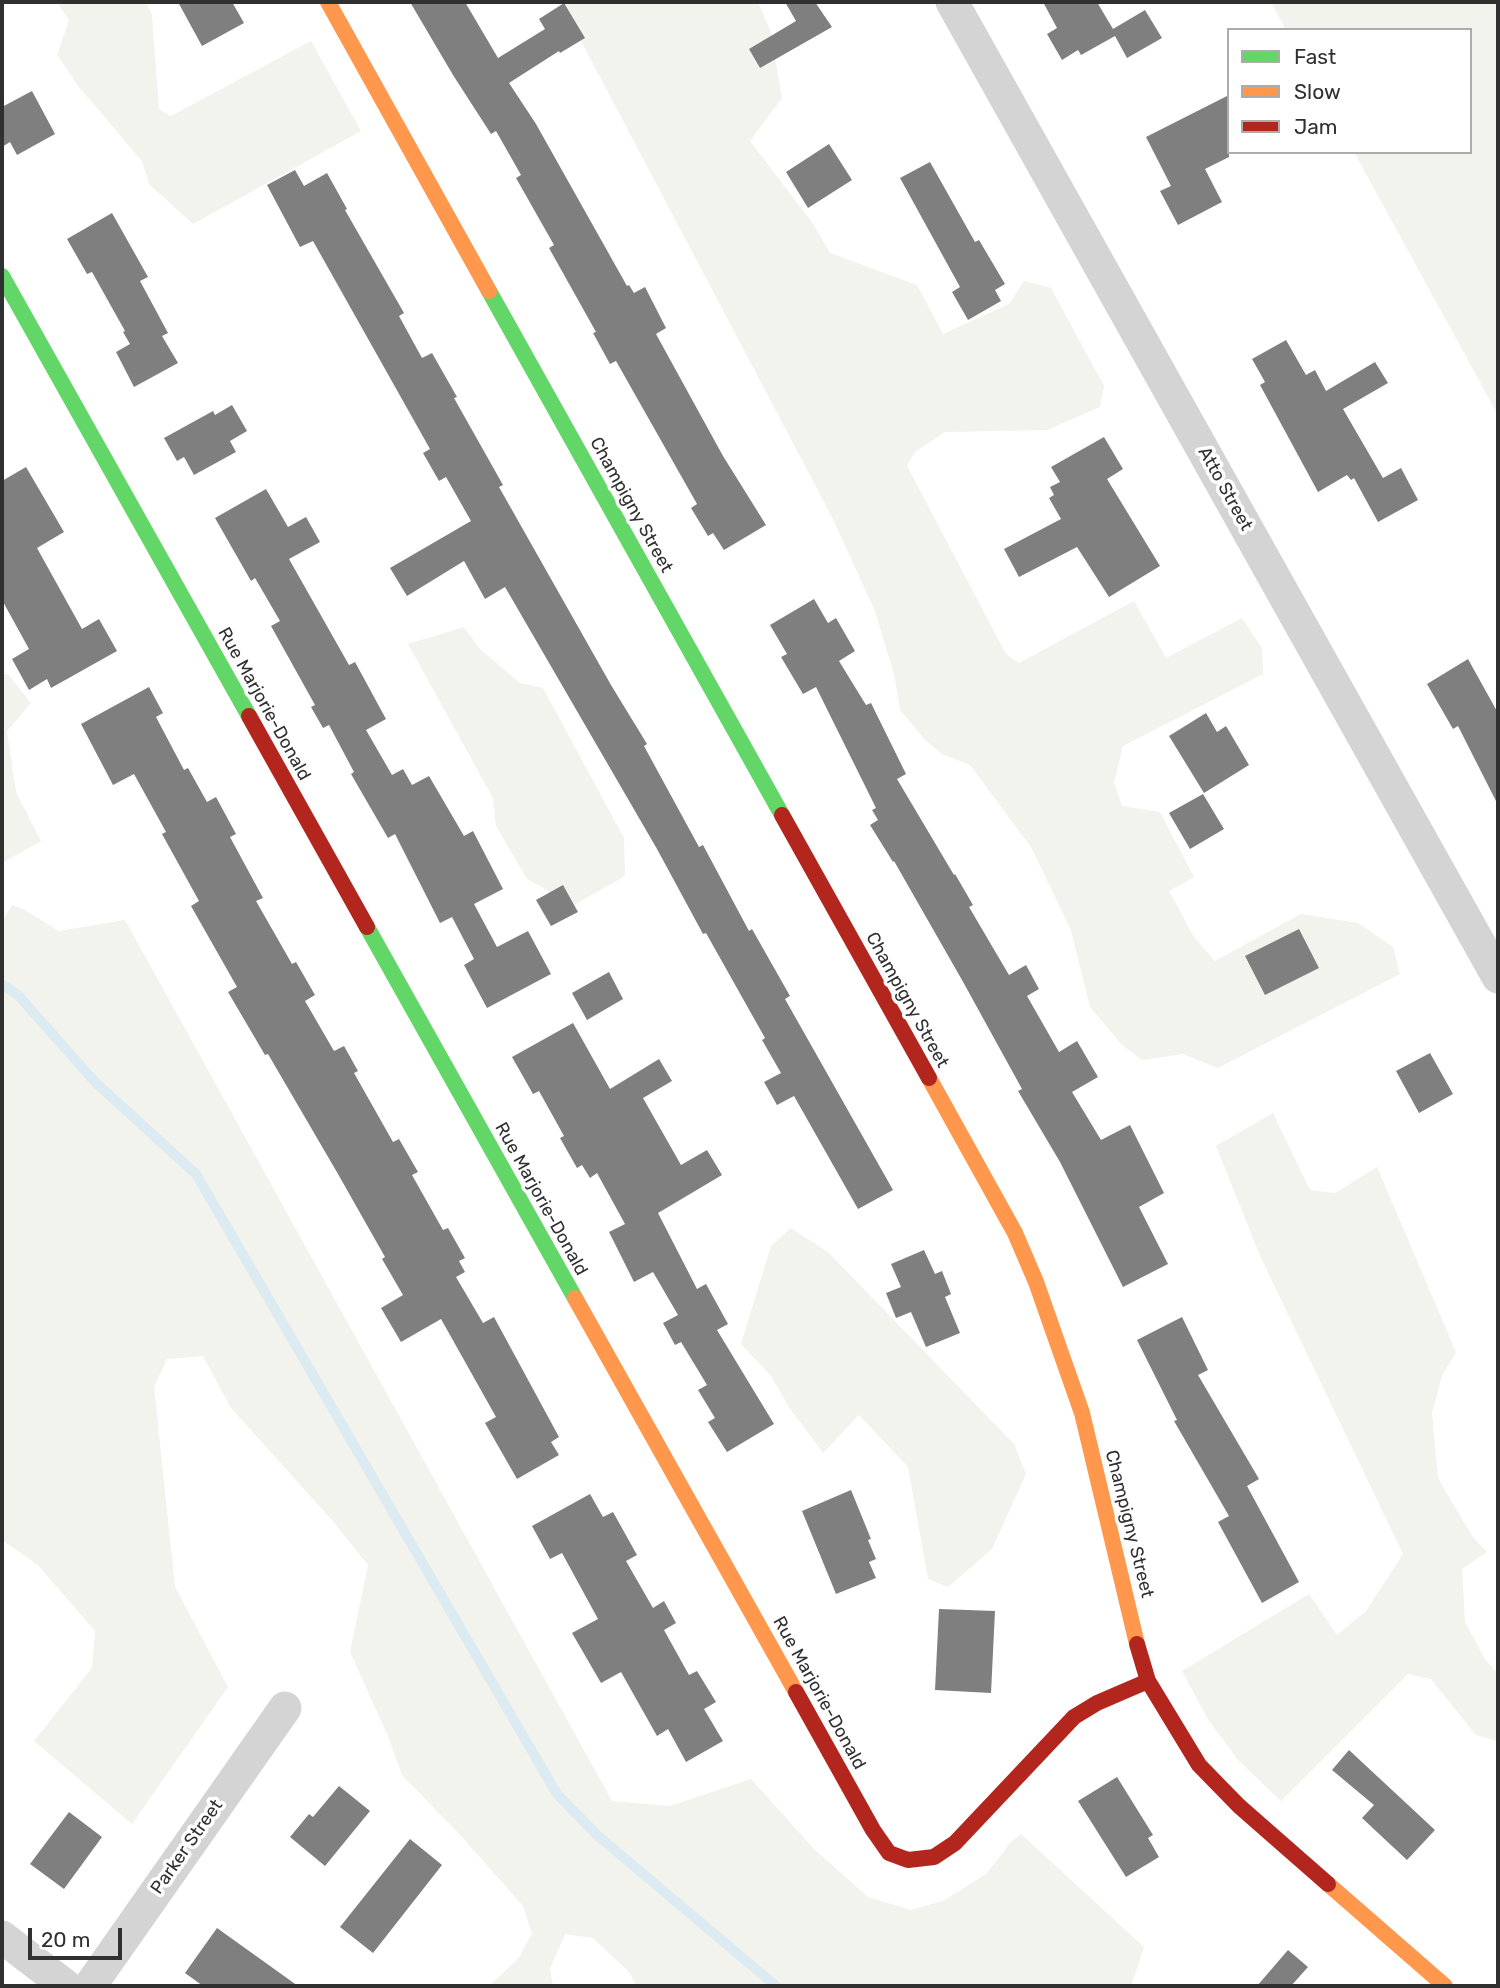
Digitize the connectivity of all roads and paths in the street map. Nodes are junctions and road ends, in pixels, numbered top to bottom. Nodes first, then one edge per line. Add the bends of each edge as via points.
1 (328, 2) edge
2 (952, 2) edge
3 (2, 276) edge
4 (1498, 976) edge
5 (1148, 1681) junction
6 (285, 1708) dead end
7 (2, 1937) edge
8 (66, 1986) edge
9 (90, 1986) edge
10 (1445, 1986) edge

1 - 5 street, Champigny Street via 1015,1233 1082,1413
2 - 4 street, Atto Street
3 - 5 street, Rue Marjorie-Donald via 889,1853 908,1860 934,1857 955,1843 1073,1717
5 - 10 street, Champigny Street via 1199,1765 1239,1806
6 - 9 street, Parker Street
7 - 8 street

